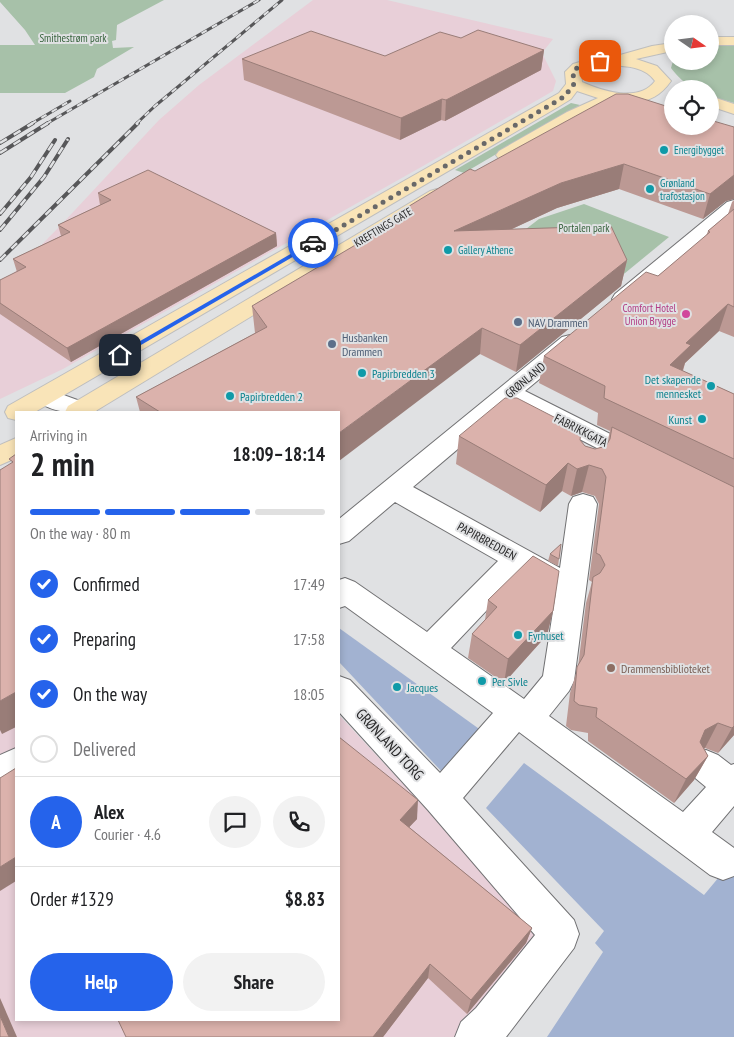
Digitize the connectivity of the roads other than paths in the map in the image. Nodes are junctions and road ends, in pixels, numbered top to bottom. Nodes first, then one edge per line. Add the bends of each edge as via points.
1 (719, 41) edge
2 (734, 41) edge
3 (664, 49) edge
4 (664, 55) edge
5 (614, 61) junction
6 (658, 76) junction
7 (665, 80) edge
8 (574, 84) junction
9 (616, 97) junction
10 (640, 97) junction
11 (663, 100) dead end
12 (719, 104) edge
13 (734, 109) edge
14 (719, 114) edge
15 (734, 119) edge
16 (489, 165) edge
17 (450, 187) edge
18 (734, 206) edge
19 (608, 311) edge
20 (589, 327) edge
21 (509, 393) junction
22 (51, 405) edge
23 (26, 411) edge
24 (78, 411) edge
25 (84, 411) edge
26 (15, 414) edge
27 (0, 422) edge
28 (15, 448) edge
29 (0, 456) edge
30 (663, 471) edge
31 (394, 489) junction
32 (583, 504) dead end
33 (340, 533) edge
34 (518, 559) junction
35 (576, 590) junction
36 (340, 595) edge
37 (429, 650) junction
38 (340, 691) edge
39 (521, 715) junction
40 (15, 765) edge
41 (0, 773) edge
42 (723, 777) edge
43 (440, 798) junction
44 (686, 835) junction
45 (723, 862) dead end
46 (476, 1037) edge

1 - 2 main road
3 - 5 main road
4 - 6 main road
5 - 6 main road via 632,63
5 - 8 main road, KREFTINGS GATE via 578,67 573,72
6 - 7 main road
6 - 10 main road via 660,88
8 - 9 main road via 590,92
8 - 22 main road, KREFTINGS GATE via 565,96 552,104
9 - 10 main road
9 - 16 main road via 581,111
10 - 11 main road
12 - 13 main road
14 - 15 main road
17 - 25 main road, KREFTINGS GATE
18 - 19 street
20 - 21 street, GRØNLAND
21 - 30 street, FABRIKKGATA via 591,447
21 - 31 street, GRØNLAND
22 - 23 main road, KREFTINGS GATE
22 - 24 street
26 - 27 main road, KREFTINGS GATE
28 - 29 main road
31 - 33 street, GRØNLAND
31 - 34 street, PAPIRBREDDEN
32 - 35 street
34 - 35 street, PAPIRBREDDEN
34 - 37 street
35 - 39 street via 558,681
36 - 37 street via 345,590
37 - 39 street
38 - 43 street, GRØNLAND TORG
39 - 43 street
39 - 44 street
40 - 41 street
42 - 44 street
43 - 46 street, GRØNLAND TORG via 560,934 491,1023
44 - 45 street

